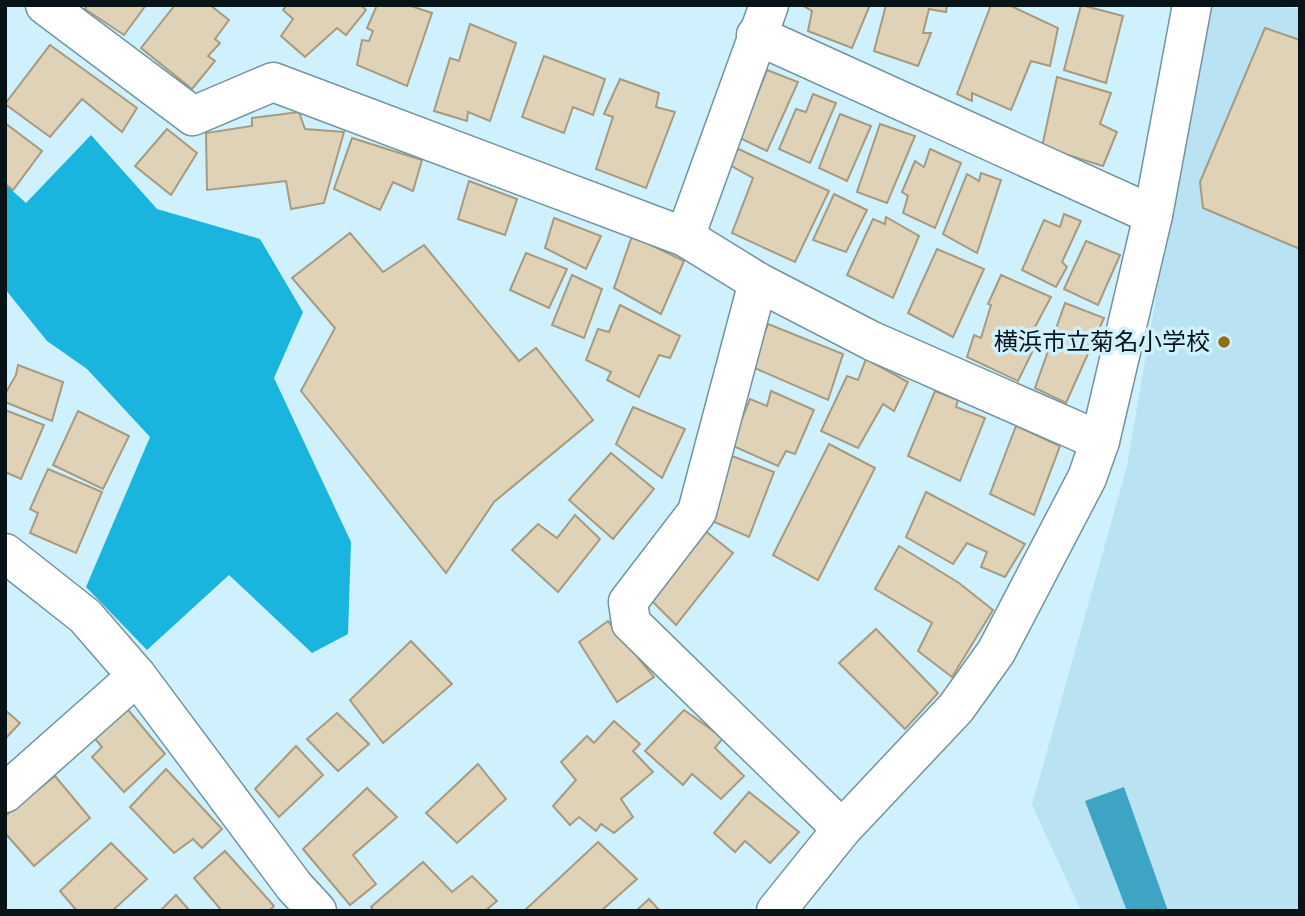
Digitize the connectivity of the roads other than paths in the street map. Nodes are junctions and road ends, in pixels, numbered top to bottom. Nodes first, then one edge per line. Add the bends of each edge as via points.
1 (45, 5) edge
2 (1192, 5) edge
3 (763, 20) edge
4 (1153, 215) junction
5 (685, 237) junction
6 (758, 282) junction
7 (1100, 441) junction
8 (5, 553) edge
9 (137, 676) junction
10 (5, 793) edge
11 (842, 830) junction
12 (317, 911) edge
13 (776, 911) edge

1 - 5 street via 192,116 273,82
2 - 4 street
3 - 4 street
3 - 5 street
4 - 7 street
5 - 6 street
6 - 7 street via 872,341
6 - 11 street via 697,512 628,602 631,623
7 - 11 street via 1087,478 996,652 957,708
8 - 9 street via 85,616
9 - 10 street
9 - 12 street
11 - 13 street

